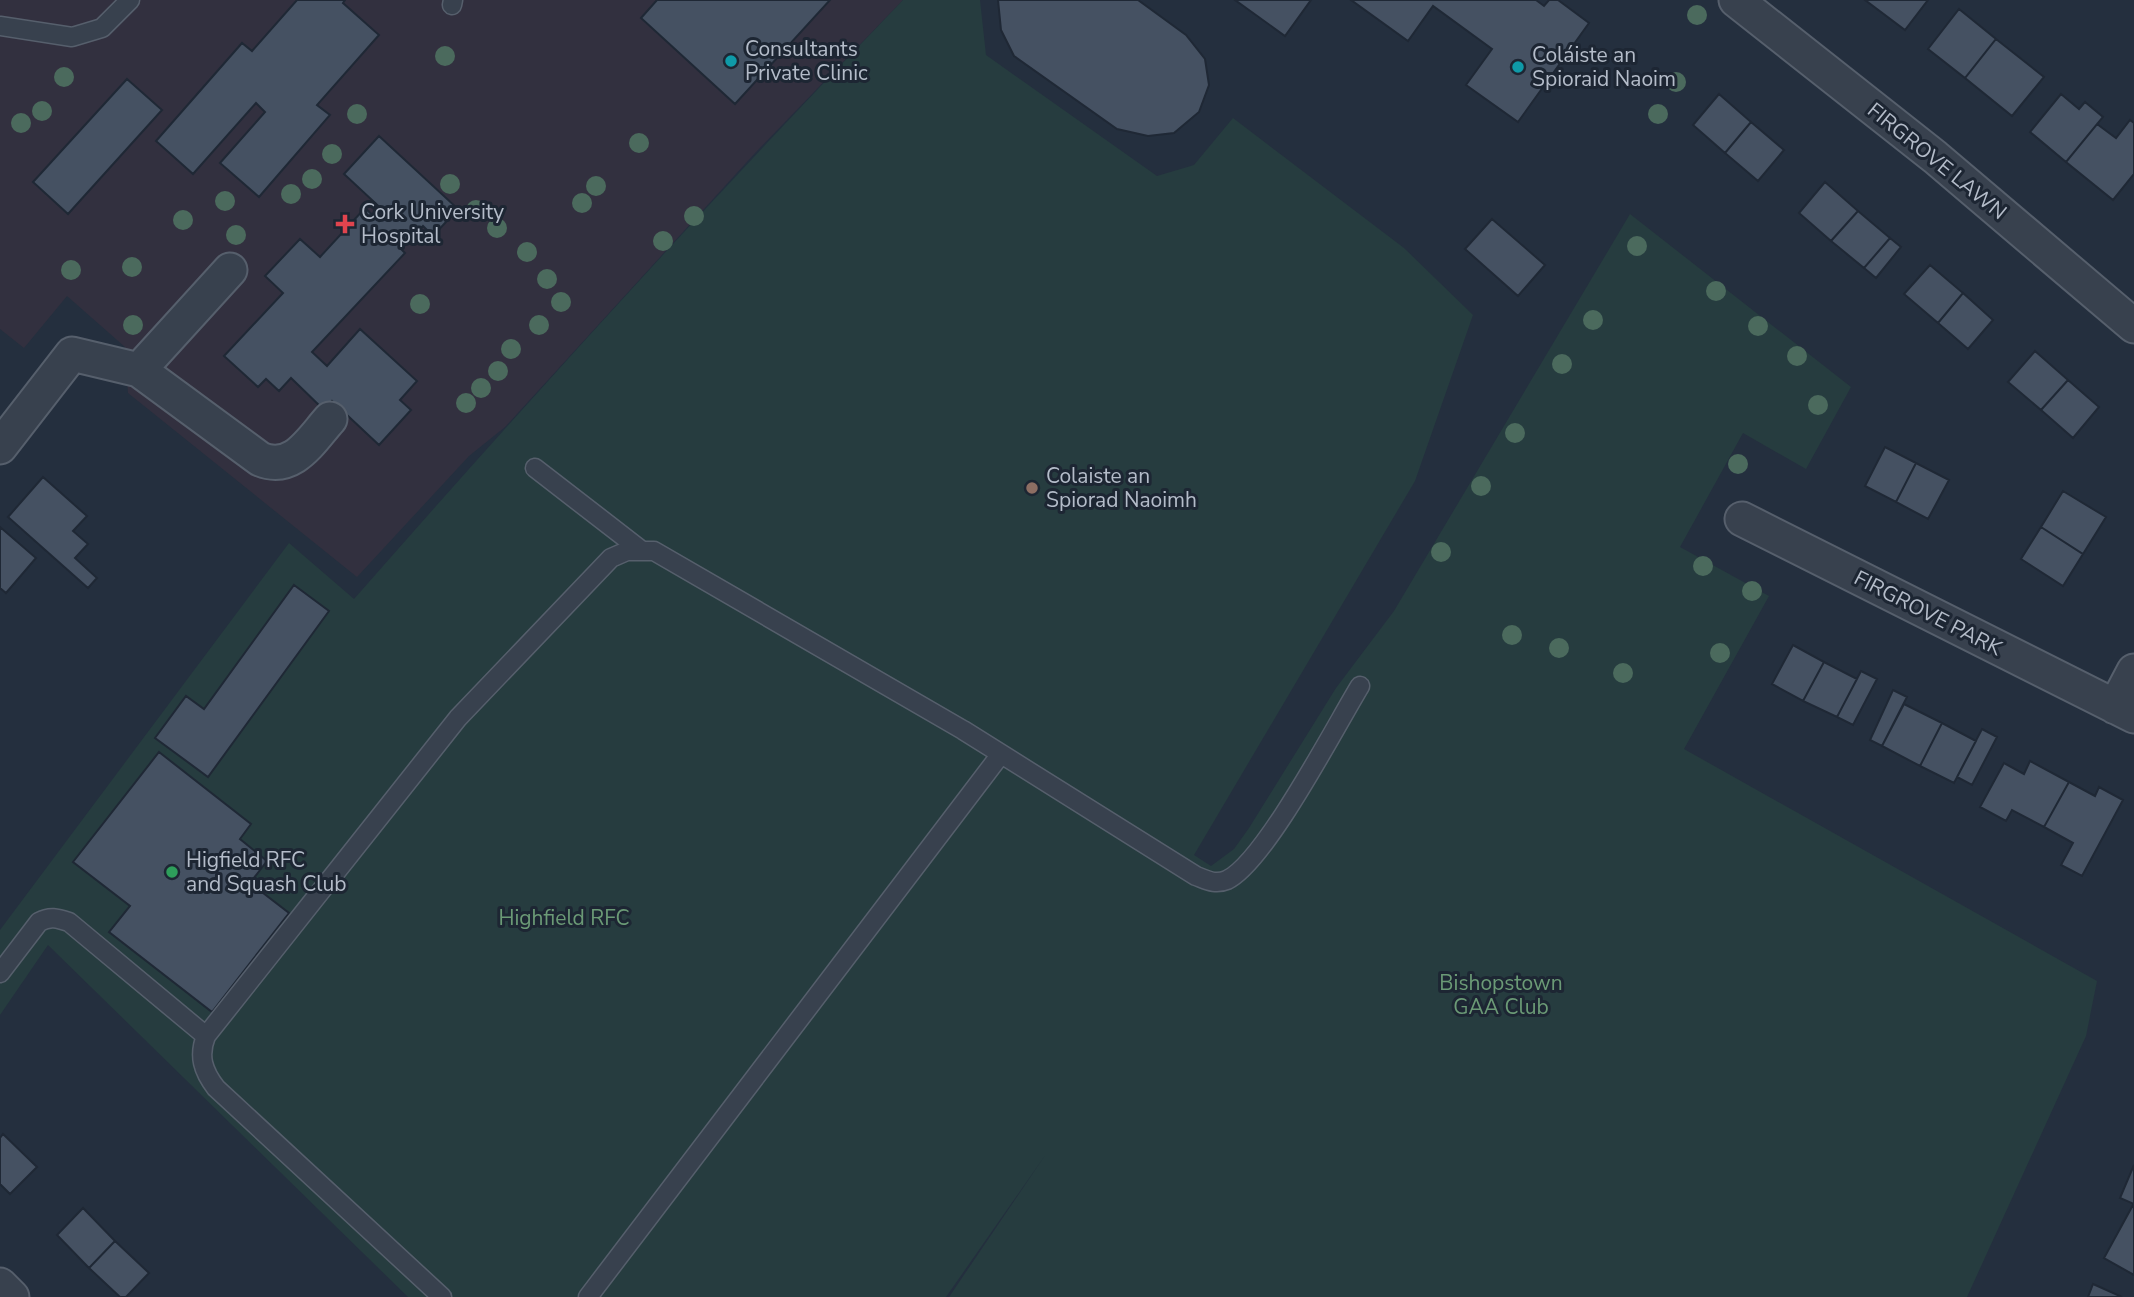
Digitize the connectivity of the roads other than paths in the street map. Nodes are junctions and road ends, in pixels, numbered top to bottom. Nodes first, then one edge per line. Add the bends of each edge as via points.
1 (130, 0) edge
2 (1736, 0) edge
3 (0, 26) edge
4 (230, 270) dead end
5 (2134, 326) edge
6 (139, 370) junction
7 (330, 419) dead end
8 (0, 447) edge
9 (535, 468) dead end
10 (1742, 519) dead end
11 (641, 550) junction
12 (2134, 671) edge
13 (1360, 686) dead end
14 (2125, 711) edge
15 (1001, 754) junction
16 (0, 973) edge
17 (206, 1036) junction
18 (0, 1285) edge
19 (12, 1297) edge
20 (442, 1297) edge
21 (588, 1297) edge

1 - 3 lane via 102,28 72,37
2 - 5 street, FIRGROVE LAWN via 1935,157
4 - 6 street
6 - 7 street via 272,464 296,457
6 - 8 street via 72,354
9 - 11 lane
10 - 14 street, FIRGROVE PARK
11 - 15 lane via 654,551
11 - 17 lane via 611,558 458,718
12 - 14 street, FIRGROVE PARK
13 - 15 lane via 1270,835 1246,864 1228,879 1214,883
15 - 21 lane
16 - 17 lane via 39,922 56,917 69,922
17 - 20 lane via 202,1061 216,1088
18 - 19 street

